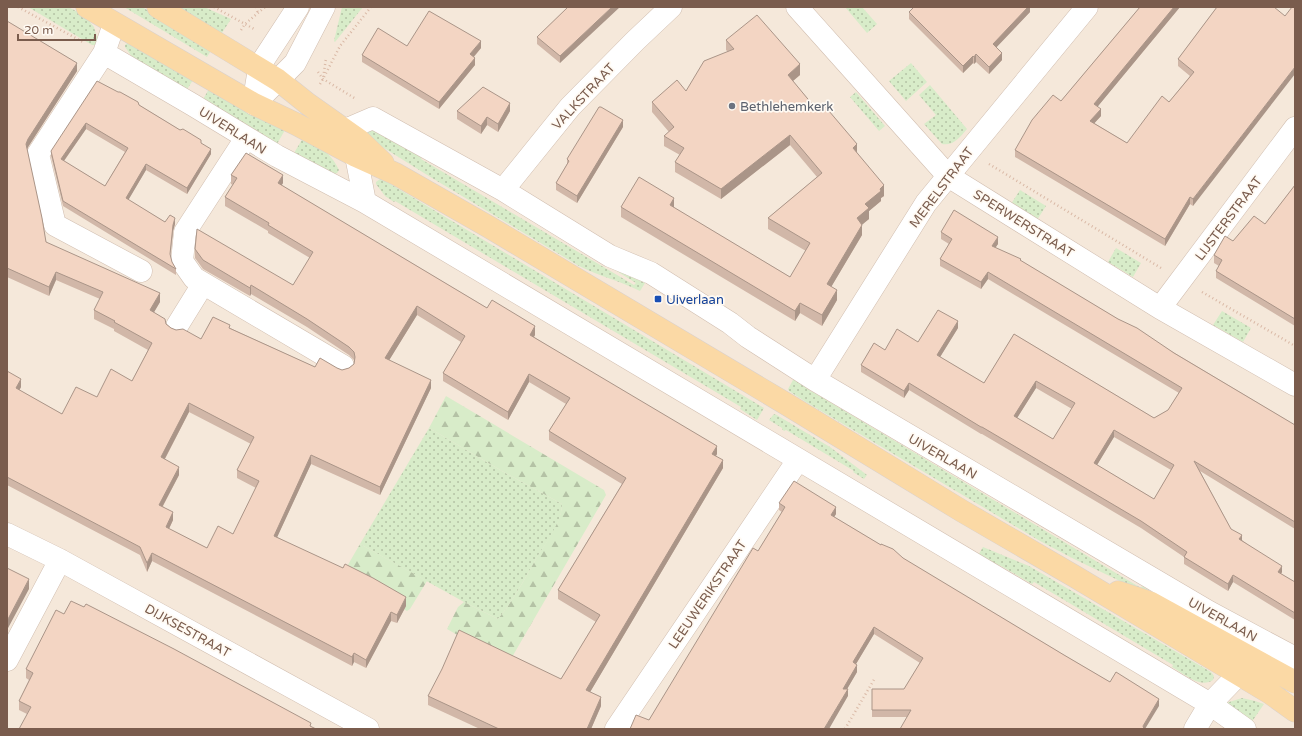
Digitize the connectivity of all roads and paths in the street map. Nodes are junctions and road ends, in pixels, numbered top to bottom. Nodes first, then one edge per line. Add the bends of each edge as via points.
1 (18, 7) edge
2 (87, 7) edge
3 (158, 7) edge
4 (214, 7) edge
5 (256, 7) edge
6 (265, 7) edge
7 (298, 7) edge
8 (324, 7) edge
9 (371, 7) edge
10 (671, 7) edge
11 (797, 7) edge
12 (1087, 7) edge
13 (258, 13) junction
14 (114, 24) junction
15 (245, 24) junction
16 (256, 31) dead end
17 (238, 35) dead end
18 (104, 53) junction
19 (259, 69) junction
20 (316, 69) dead end
21 (323, 79) junction
22 (278, 80) junction
23 (254, 104) junction
24 (373, 118) junction
25 (1295, 128) edge
26 (345, 130) junction
27 (246, 138) junction
28 (968, 151) junction
29 (356, 156) junction
30 (396, 174) junction
31 (948, 176) junction
32 (503, 190) junction
33 (365, 202) junction
34 (141, 271) dead end
35 (1182, 280) junction
36 (203, 284) junction
37 (1160, 308) junction
38 (177, 326) dead end
39 (1295, 346) edge
40 (343, 366) dead end
41 (815, 380) junction
42 (1295, 385) edge
43 (798, 460) junction
44 (7, 534) edge
45 (60, 560) junction
46 (1074, 576) junction
47 (1295, 658) edge
48 (7, 660) edge
49 (1238, 675) junction
50 (876, 678) dead end
51 (1295, 682) edge
52 (1210, 704) junction
53 (1295, 711) edge
54 (368, 729) edge
55 (616, 729) edge
56 (845, 729) edge
57 (1195, 729) edge
58 (1245, 729) edge

1 - 18 path
2 - 14 main road, UIVERLAAN
3 - 19 main road, UIVERLAAN
4 - 15 path
5 - 13 path
6 - 13 path
7 - 19 street
8 - 22 street via 295,63
9 - 21 path via 340,46
10 - 32 street, VALKSTRAAT via 570,107
11 - 31 street, SPERWERSTRAAT
12 - 28 street, MERELSTRAAT
13 - 15 path
14 - 18 street
14 - 23 main road, UIVERLAAN
15 - 16 path
15 - 17 path
18 - 27 street, UIVERLAAN
18 - 34 street via 38,154 55,225
19 - 22 main road, UIVERLAAN
19 - 23 street
20 - 21 path
21 - 24 path via 363,104
22 - 23 street
22 - 26 main road, UIVERLAAN
23 - 29 main road, UIVERLAAN
24 - 26 street
24 - 32 street, UIVERLAAN
25 - 35 street, LIJSTERSTRAAT
26 - 30 main road, UIVERLAAN via 360,140
27 - 33 street, UIVERLAAN
27 - 36 street via 186,232 182,261 194,278
28 - 31 street, MERELSTRAAT
28 - 35 path
29 - 30 main road, UIVERLAAN
29 - 33 street
30 - 46 main road, UIVERLAAN
31 - 37 street, SPERWERSTRAAT
31 - 41 street, MERELSTRAAT via 926,203
32 - 41 street, UIVERLAAN via 610,256 651,273
33 - 43 street, UIVERLAAN
35 - 37 street, LIJSTERSTRAAT
35 - 39 path
36 - 38 street
36 - 40 street
37 - 42 street, SPERWERSTRAAT
41 - 47 street, UIVERLAAN via 1209,612
43 - 52 street, UIVERLAAN
43 - 55 street, LEEUWERIKSTRAAT
44 - 45 street, DIJKSESTRAAT
45 - 48 street
45 - 54 street, DIJKSESTRAAT
46 - 49 main road, UIVERLAAN
46 - 51 main road, UIVERLAAN via 1151,603
49 - 52 street
49 - 53 main road, UIVERLAAN
50 - 56 path
52 - 57 street
52 - 58 street, UIVERLAAN

